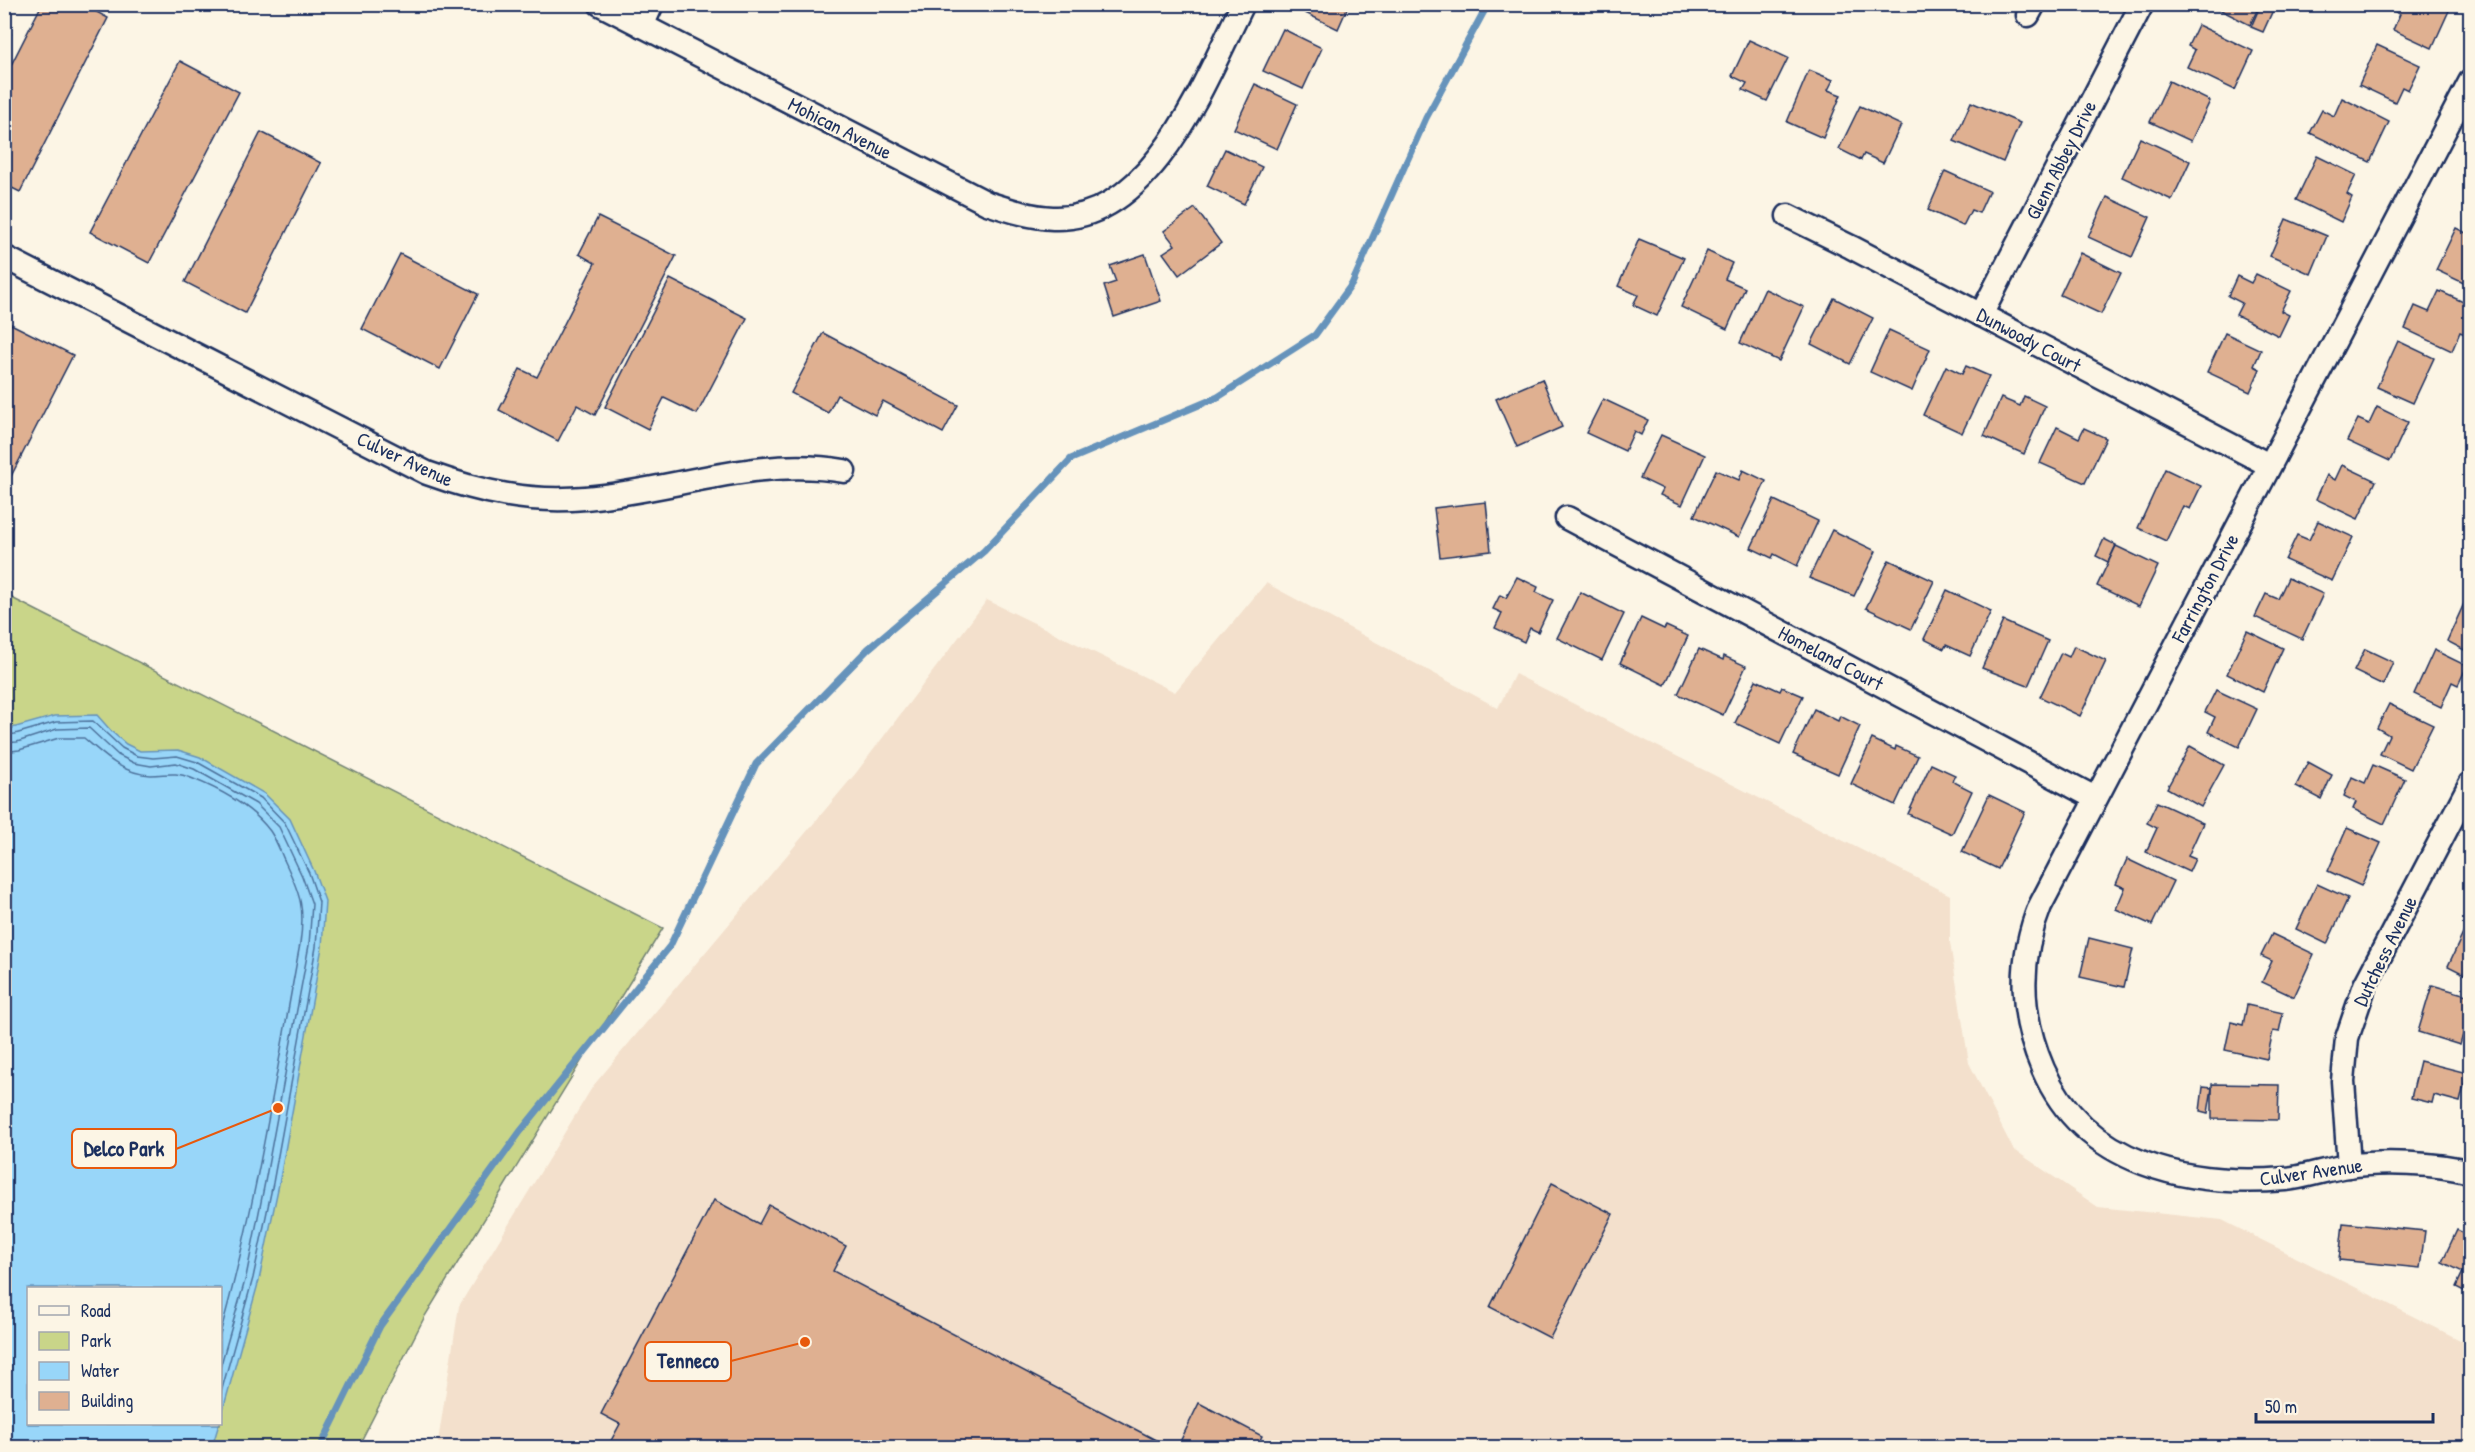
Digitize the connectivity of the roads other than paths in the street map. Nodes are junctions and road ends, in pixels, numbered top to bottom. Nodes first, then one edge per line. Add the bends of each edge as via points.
1 (600, 4) edge
2 (652, 4) edge
3 (1243, 4) edge
4 (2142, 4) edge
5 (642, 26) junction
6 (2470, 82) edge
7 (1788, 216) dead end
8 (4, 257) edge
9 (1981, 315) junction
10 (2269, 465) junction
11 (844, 471) dead end
12 (1567, 518) dead end
13 (2470, 784) edge
14 (2096, 798) junction
15 (2064, 1107) joint
16 (2349, 1166) junction
17 (2470, 1172) edge

1 - 5 street, Mohican Avenue
2 - 5 street
3 - 5 street, Mohican Avenue via 1182,124 1140,181 1114,201 1090,212 1055,218 1023,215 987,203
4 - 9 street, Glenn Abbey Drive
6 - 10 street, Farrington Drive
7 - 9 street, Dunwoody Court
8 - 11 street, Culver Avenue via 428,473 502,496 565,499 640,491 722,473 792,467
9 - 10 street, Dunwoody Court
10 - 14 street, Farrington Drive
12 - 14 street, Homeland Court
13 - 16 street, Dutchess Avenue via 2365,985 2347,1038 2343,1081
14 - 15 street, Farrington Drive via 2040,906 2027,947 2026,1015 2036,1054
15 - 16 street, Culver Avenue via 2094,1136 2122,1155 2200,1179 2289,1179
16 - 17 street, Culver Avenue via 2445,1167

